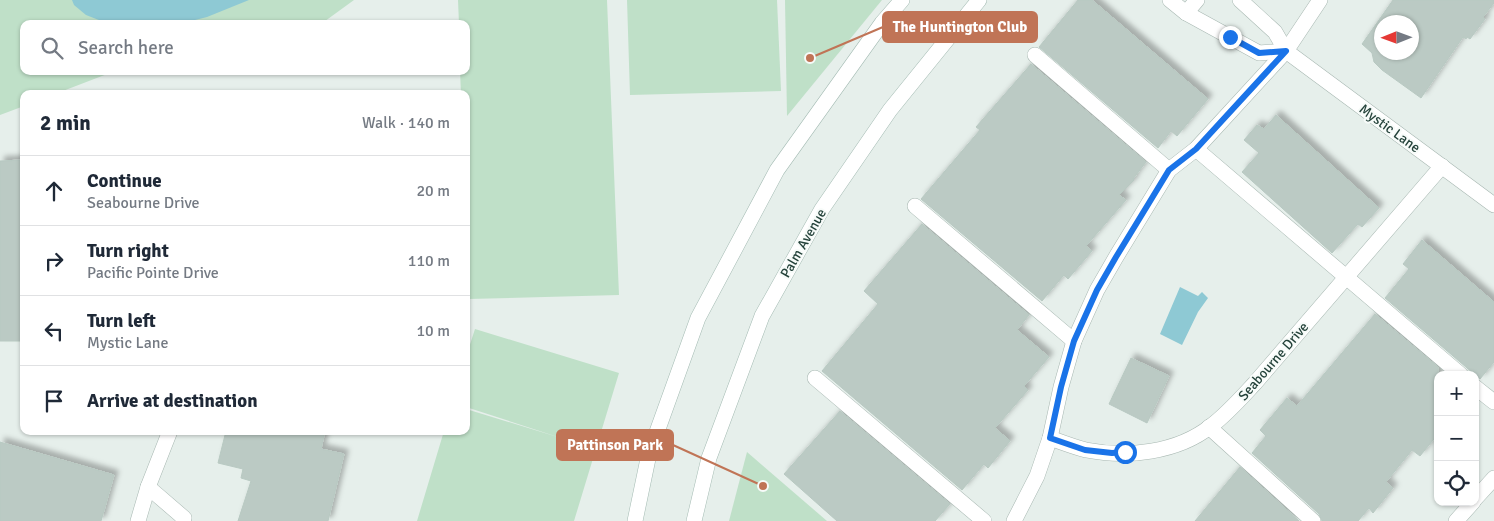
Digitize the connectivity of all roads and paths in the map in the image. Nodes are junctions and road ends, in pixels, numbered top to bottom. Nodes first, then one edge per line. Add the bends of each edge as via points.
1 (902, 0) edge
2 (979, 0) edge
3 (1170, 0) edge
4 (1197, 0) edge
5 (1240, 0) edge
6 (1320, 0) edge
7 (1186, 13) junction
8 (1286, 51) junction
9 (1035, 55) dead end
10 (1196, 149) junction
11 (1442, 166) junction
12 (1169, 170) junction
13 (1494, 205) edge
14 (915, 206) dead end
15 (1346, 277) junction
16 (1074, 341) junction
17 (1456, 371) edge
18 (815, 378) dead end
19 (1479, 389) edge
20 (1494, 402) edge
21 (1210, 428) junction
22 (168, 435) edge
23 (1050, 438) junction
24 (1494, 478) edge
25 (148, 488) junction
26 (1479, 495) edge
27 (1469, 506) edge
28 (138, 521) edge
29 (183, 521) edge
30 (635, 521) edge
31 (694, 521) edge
32 (984, 521) edge
33 (1014, 521) edge
34 (1313, 521) edge
35 (1456, 521) edge

1 - 30 street via 777,170 698,318 648,454
2 - 31 street, Palm Avenue via 890,110 822,209 762,316 709,458
3 - 7 street
4 - 7 street
5 - 8 street, Mystic Lane via 1275,32
6 - 8 street
7 - 8 street via 1259,53
8 - 10 street
8 - 11 street, Mystic Lane
9 - 12 street
10 - 12 street
10 - 15 street
11 - 13 street, Mystic Lane
11 - 15 street, Seabourne Drive
12 - 16 street via 1097,290
14 - 16 street
15 - 17 street
15 - 21 street, Seabourne Drive via 1255,383
16 - 23 street
18 - 32 street
19 - 20 street
21 - 23 street, Seabourne Drive via 1167,448 1138,452 1085,450
21 - 34 street
22 - 25 street
23 - 33 street via 1038,476
24 - 26 street
25 - 28 street
25 - 29 street via 184,518
27 - 35 street

